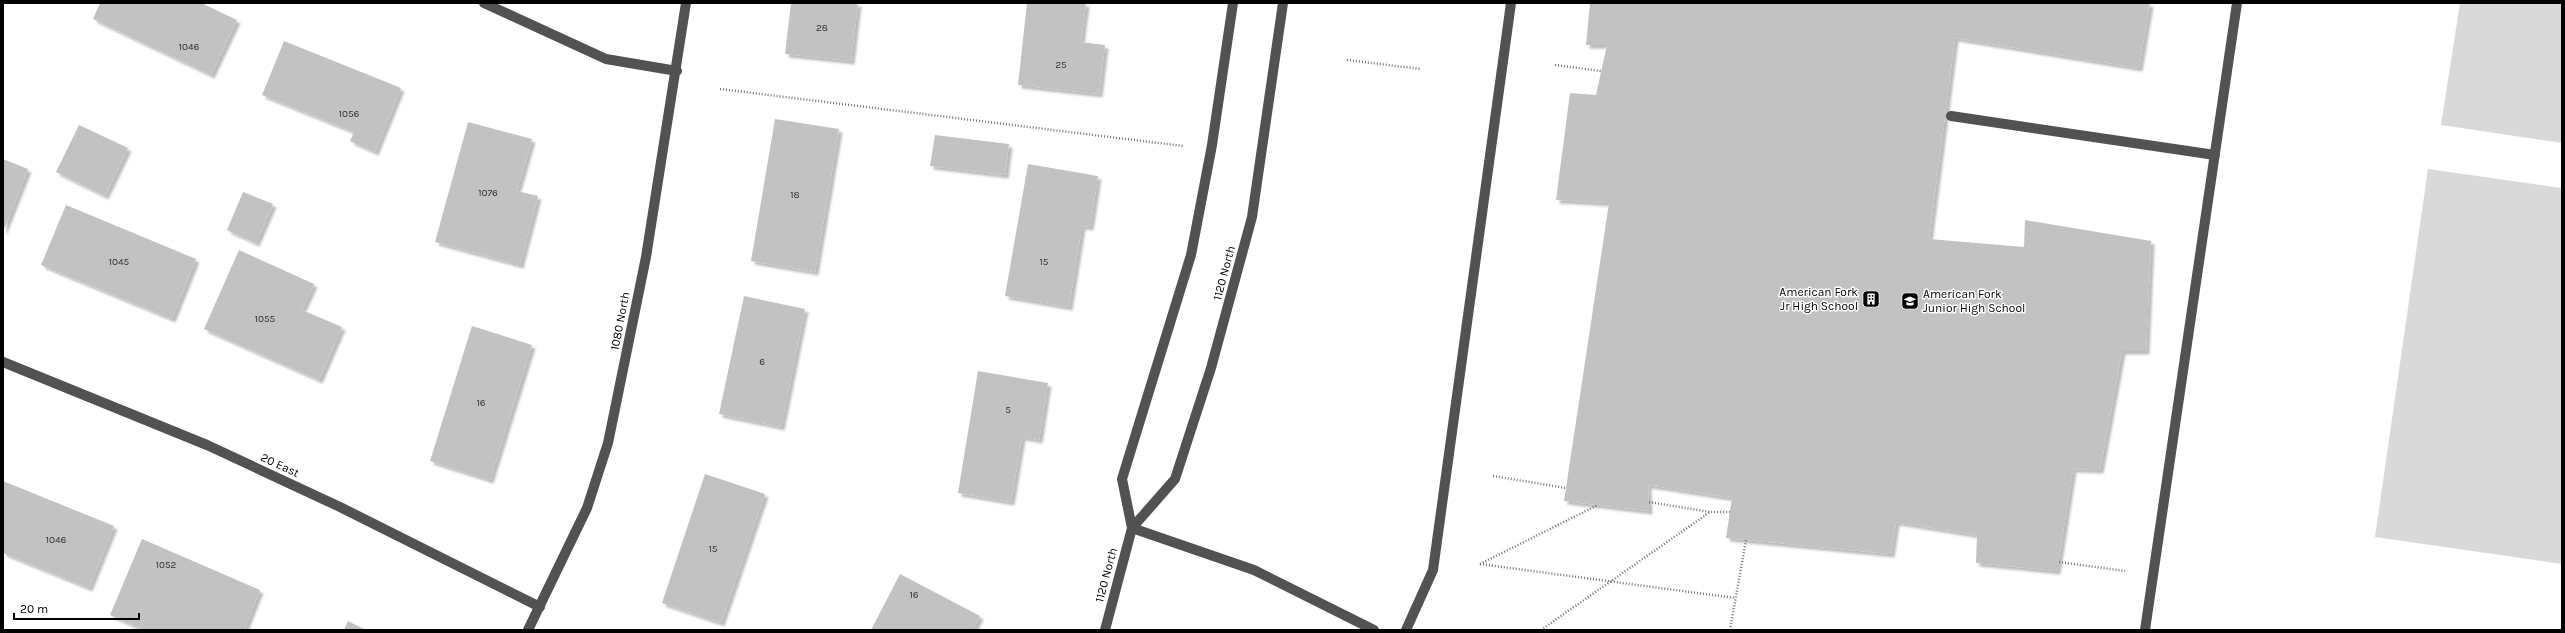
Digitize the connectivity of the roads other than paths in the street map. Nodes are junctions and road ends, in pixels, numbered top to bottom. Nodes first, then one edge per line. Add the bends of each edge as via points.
1 (484, 3) edge
2 (686, 3) edge
3 (1234, 3) edge
4 (1283, 3) edge
5 (1511, 3) edge
6 (2237, 3) edge
7 (677, 71) junction
8 (1951, 116) dead end
9 (2215, 155) junction
10 (3, 362) edge
11 (1132, 528) junction
12 (540, 607) junction
13 (528, 630) edge
14 (1104, 630) edge
15 (1374, 630) edge
16 (1406, 630) edge
17 (2145, 630) edge

1 - 7 street via 606,59
2 - 7 street, 1080 North
3 - 11 street, 1120 North via 1212,145 1191,255 1122,478
4 - 11 street, 1120 North via 1252,217 1217,346 1175,480
5 - 16 street via 1433,570
6 - 9 street
7 - 12 street, 1080 North via 646,257 608,443 587,508
8 - 9 street
9 - 17 street
10 - 12 street, 20 East via 207,445 340,507
11 - 14 street, 1120 North
11 - 15 street via 1254,570
12 - 13 street, 1080 North

